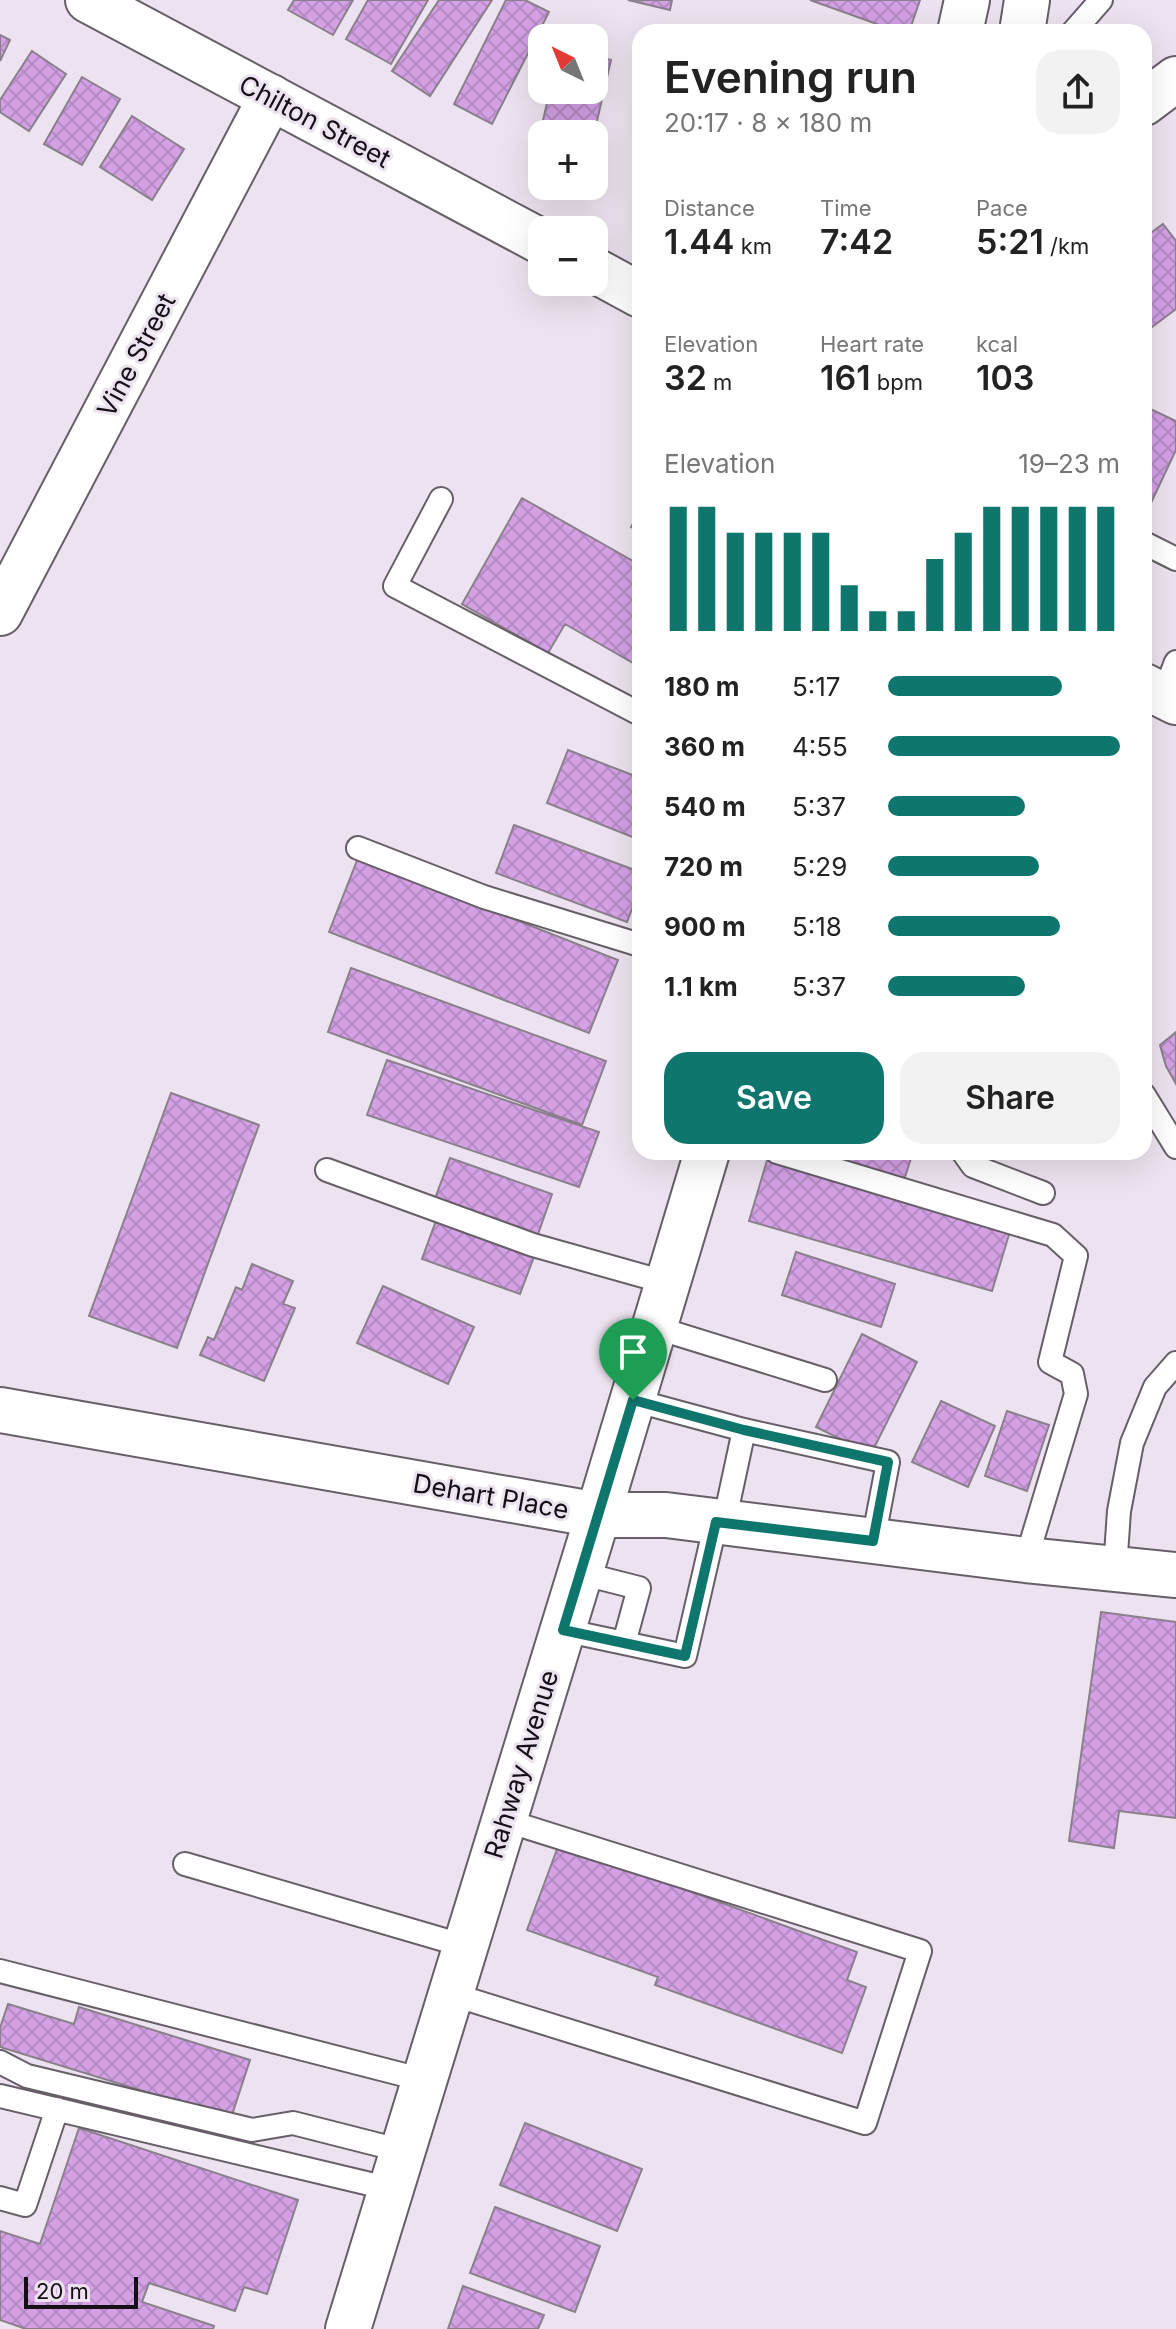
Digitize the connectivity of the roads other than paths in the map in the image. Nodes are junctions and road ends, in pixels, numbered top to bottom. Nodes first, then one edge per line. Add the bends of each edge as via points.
1 (88, 0) edge
2 (967, 0) edge
3 (974, 0) edge
4 (1027, 0) edge
5 (1101, 0) edge
6 (962, 24) edge
7 (972, 24) edge
8 (1023, 24) edge
9 (1080, 24) edge
10 (1176, 79) edge
11 (271, 97) junction
12 (1152, 97) edge
13 (528, 235) edge
14 (608, 278) edge
15 (632, 291) edge
16 (441, 499) dead end
17 (1152, 547) edge
18 (1176, 559) edge
19 (0, 613) edge
20 (632, 710) edge
21 (358, 848) dead end
22 (632, 943) edge
23 (1152, 1108) edge
24 (1176, 1147) edge
25 (705, 1160) edge
26 (804, 1160) edge
27 (969, 1160) edge
28 (327, 1170) dead end
29 (1043, 1193) dead end
30 (668, 1283) junction
31 (654, 1327) junction
32 (1176, 1363) edge
33 (825, 1380) dead end
34 (633, 1400) junction
35 (0, 1410) edge
36 (744, 1430) junction
37 (598, 1515) junction
38 (720, 1523) junction
39 (873, 1541) junction
40 (1026, 1560) junction
41 (1115, 1569) junction
42 (580, 1573) junction
43 (1176, 1575) edge
44 (563, 1630) junction
45 (624, 1643) junction
46 (504, 1820) junction
47 (185, 1864) dead end
48 (465, 1946) junction
49 (0, 1971) edge
50 (451, 1994) junction
51 (0, 2062) edge
52 (424, 2080) junction
53 (0, 2096) edge
54 (57, 2109) junction
55 (397, 2170) junction
56 (0, 2198) edge
57 (348, 2329) edge

1 - 11 main road, Chilton Street
2 - 6 main road
3 - 7 main road
4 - 8 main road
5 - 9 lane
10 - 12 main road
11 - 13 main road, Chilton Street
11 - 19 main road, Vine Street
14 - 15 main road
16 - 20 lane via 395,586
17 - 18 lane
21 - 22 lane via 484,897
23 - 24 lane
25 - 30 main road, Rahway Avenue
26 - 40 lane via 1053,1235 1076,1256 1050,1362 1072,1374 1076,1394
27 - 29 lane
28 - 30 lane via 533,1245
30 - 31 main road, Rahway Avenue
31 - 33 lane
31 - 34 main road, Rahway Avenue
32 - 41 lane via 1155,1387 1132,1443
34 - 36 lane
34 - 37 main road, Rahway Avenue
35 - 37 main road, Dehart Place
36 - 38 lane
36 - 39 lane via 888,1462
37 - 38 main road, Dehart Place via 666,1515
37 - 42 main road, Rahway Avenue
38 - 39 main road, Dehart Place
38 - 45 lane via 685,1656
39 - 40 main road, Dehart Place
40 - 41 main road, Dehart Place
41 - 43 main road, Dehart Place
42 - 44 main road, Rahway Avenue
42 - 45 lane via 639,1588
44 - 45 lane
44 - 46 main road, Rahway Avenue
46 - 48 main road, Rahway Avenue
46 - 50 lane via 920,1951 865,2123
47 - 48 lane
48 - 50 main road, Rahway Avenue
49 - 52 lane
50 - 52 main road, Rahway Avenue
51 - 55 lane via 27,2076 252,2130 293,2123
52 - 55 main road, Rahway Avenue
53 - 54 lane
54 - 55 lane
54 - 56 lane via 25,2205
55 - 57 main road, Rahway Avenue

